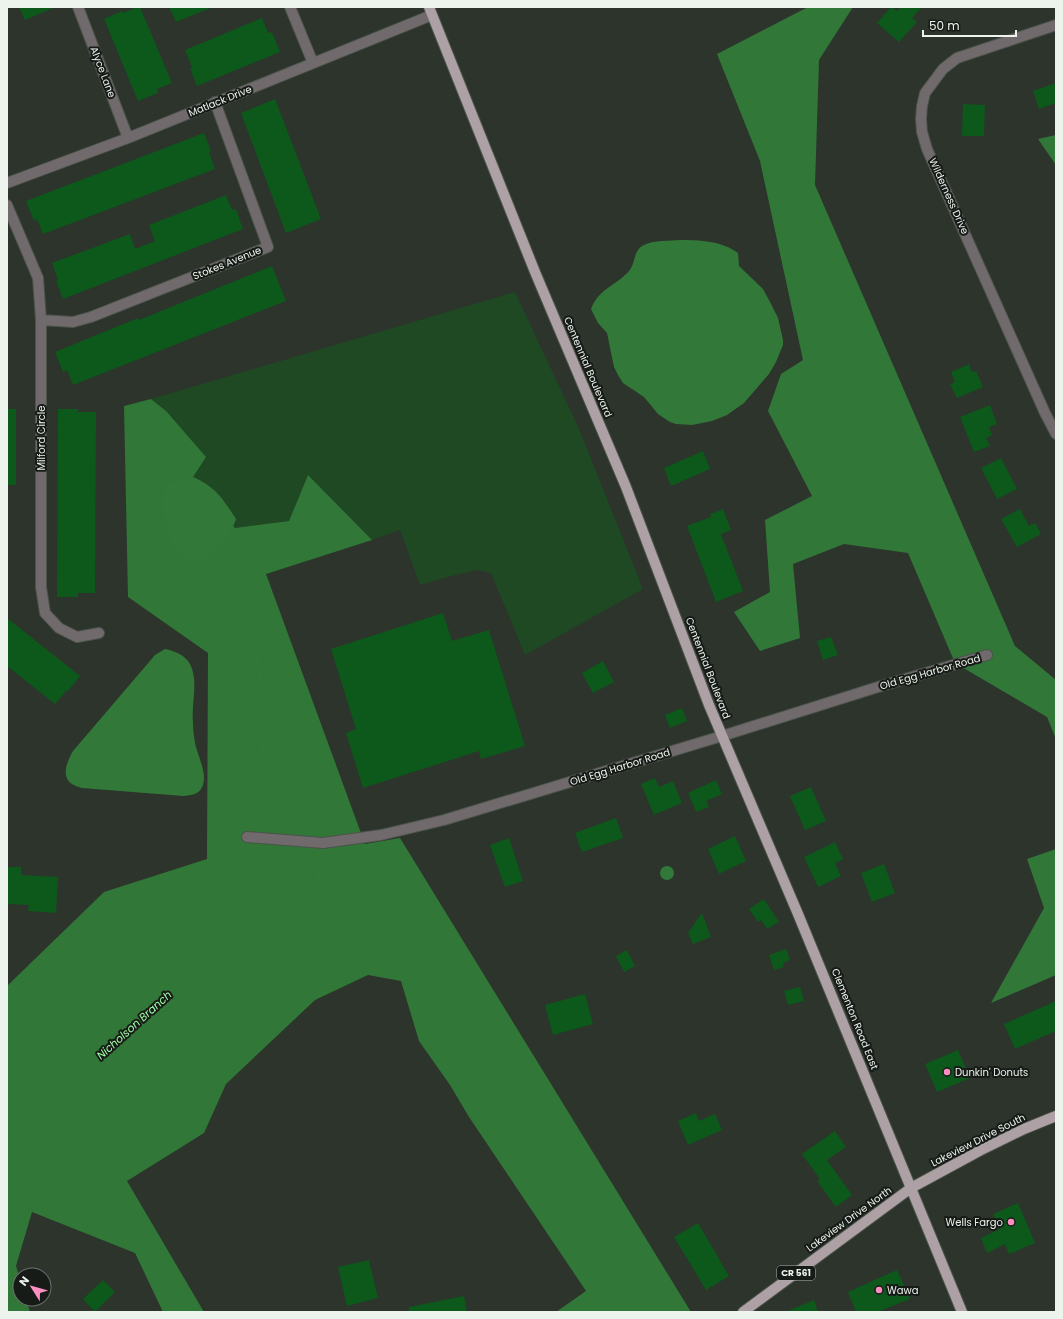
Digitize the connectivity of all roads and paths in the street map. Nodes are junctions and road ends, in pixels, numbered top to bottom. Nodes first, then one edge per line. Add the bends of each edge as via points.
1 (78, 7) edge
2 (290, 7) edge
3 (431, 11) edge
4 (1056, 25) edge
5 (313, 63) junction
6 (215, 102) junction
7 (128, 138) junction
8 (7, 183) edge
9 (7, 205) edge
10 (41, 320) junction
11 (1056, 434) edge
12 (99, 633) dead end
13 (987, 655) dead end
14 (722, 736) junction
15 (247, 837) dead end
16 (1056, 1116) edge
17 (911, 1188) junction
18 (743, 1312) edge
19 (962, 1312) edge

1 - 7 street, Alyce Lane
2 - 5 street
3 - 5 street, Matlack Drive
3 - 14 main road, Centennial Boulevard via 535,272 626,487
4 - 11 street, Wilderness Drive via 957,58 943,69 926,93 921,119 922,132 928,148
5 - 6 street, Matlack Drive
6 - 7 street, Matlack Drive
6 - 10 street, Stokes Avenue via 268,247 92,317 73,322
7 - 8 street, Matlack Drive
9 - 10 street, Milford Circle via 38,278
10 - 12 street, Milford Circle via 41,588 45,613 59,628 77,637
13 - 14 street, Old Egg Harbor Road
14 - 15 street, Old Egg Harbor Road via 444,820 381,835 323,843
14 - 17 main road, Clementon Road East
16 - 17 main road, Lakeview Drive South / CR 561 via 1024,1129
17 - 18 main road, Lakeview Drive North / CR 561
17 - 19 main road, Clementon Road East

